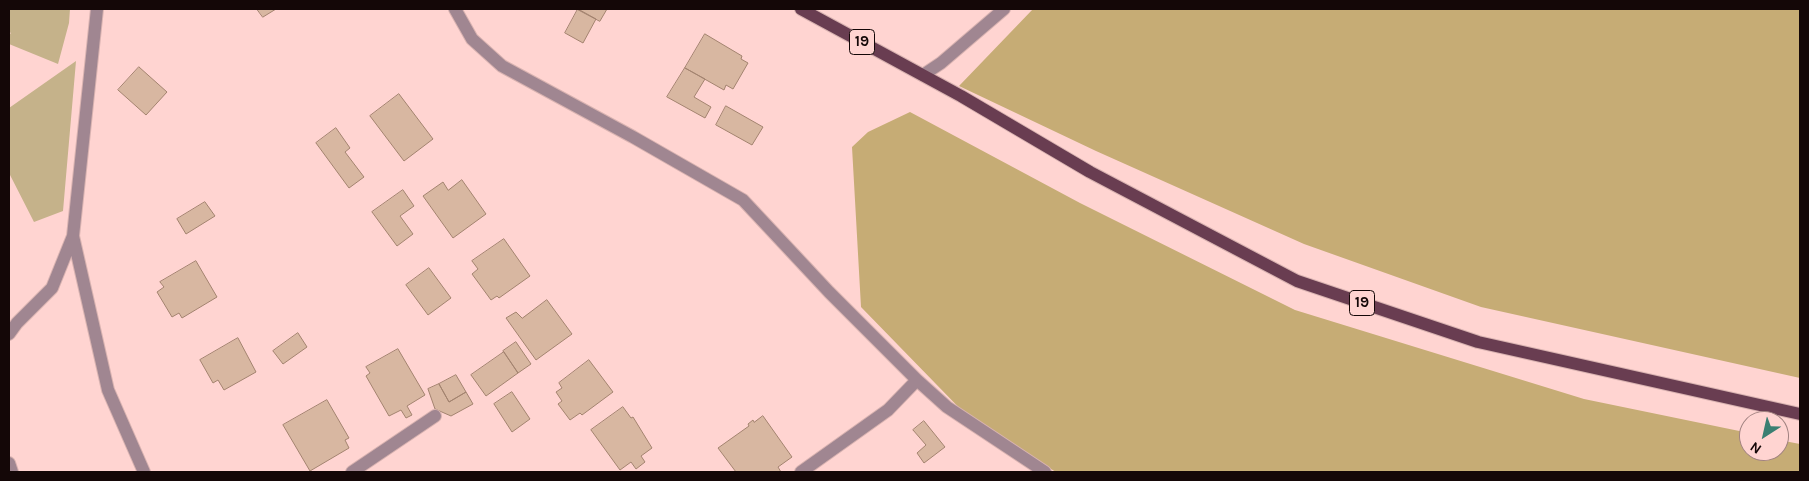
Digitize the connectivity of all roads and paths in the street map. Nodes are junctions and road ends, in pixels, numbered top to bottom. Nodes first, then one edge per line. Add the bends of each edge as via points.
1 (97, 9) edge
2 (455, 9) edge
3 (801, 9) edge
4 (1004, 9) edge
5 (923, 76) junction
6 (74, 236) junction
7 (9, 334) edge
8 (917, 380) junction
9 (1800, 414) edge
10 (435, 416) dead end
11 (9, 464) edge
12 (12, 472) edge
13 (144, 472) edge
14 (352, 472) edge
15 (801, 472) edge
16 (1045, 472) edge

1 - 6 street
2 - 8 street via 472,39 502,66 742,200
3 - 5 main road, 19
4 - 5 street
5 - 9 main road, 19 via 1090,172 1296,281 1478,342
6 - 7 street via 52,288
6 - 13 street via 108,390
8 - 15 street via 888,410
8 - 16 street via 947,407
10 - 14 street
11 - 12 street

